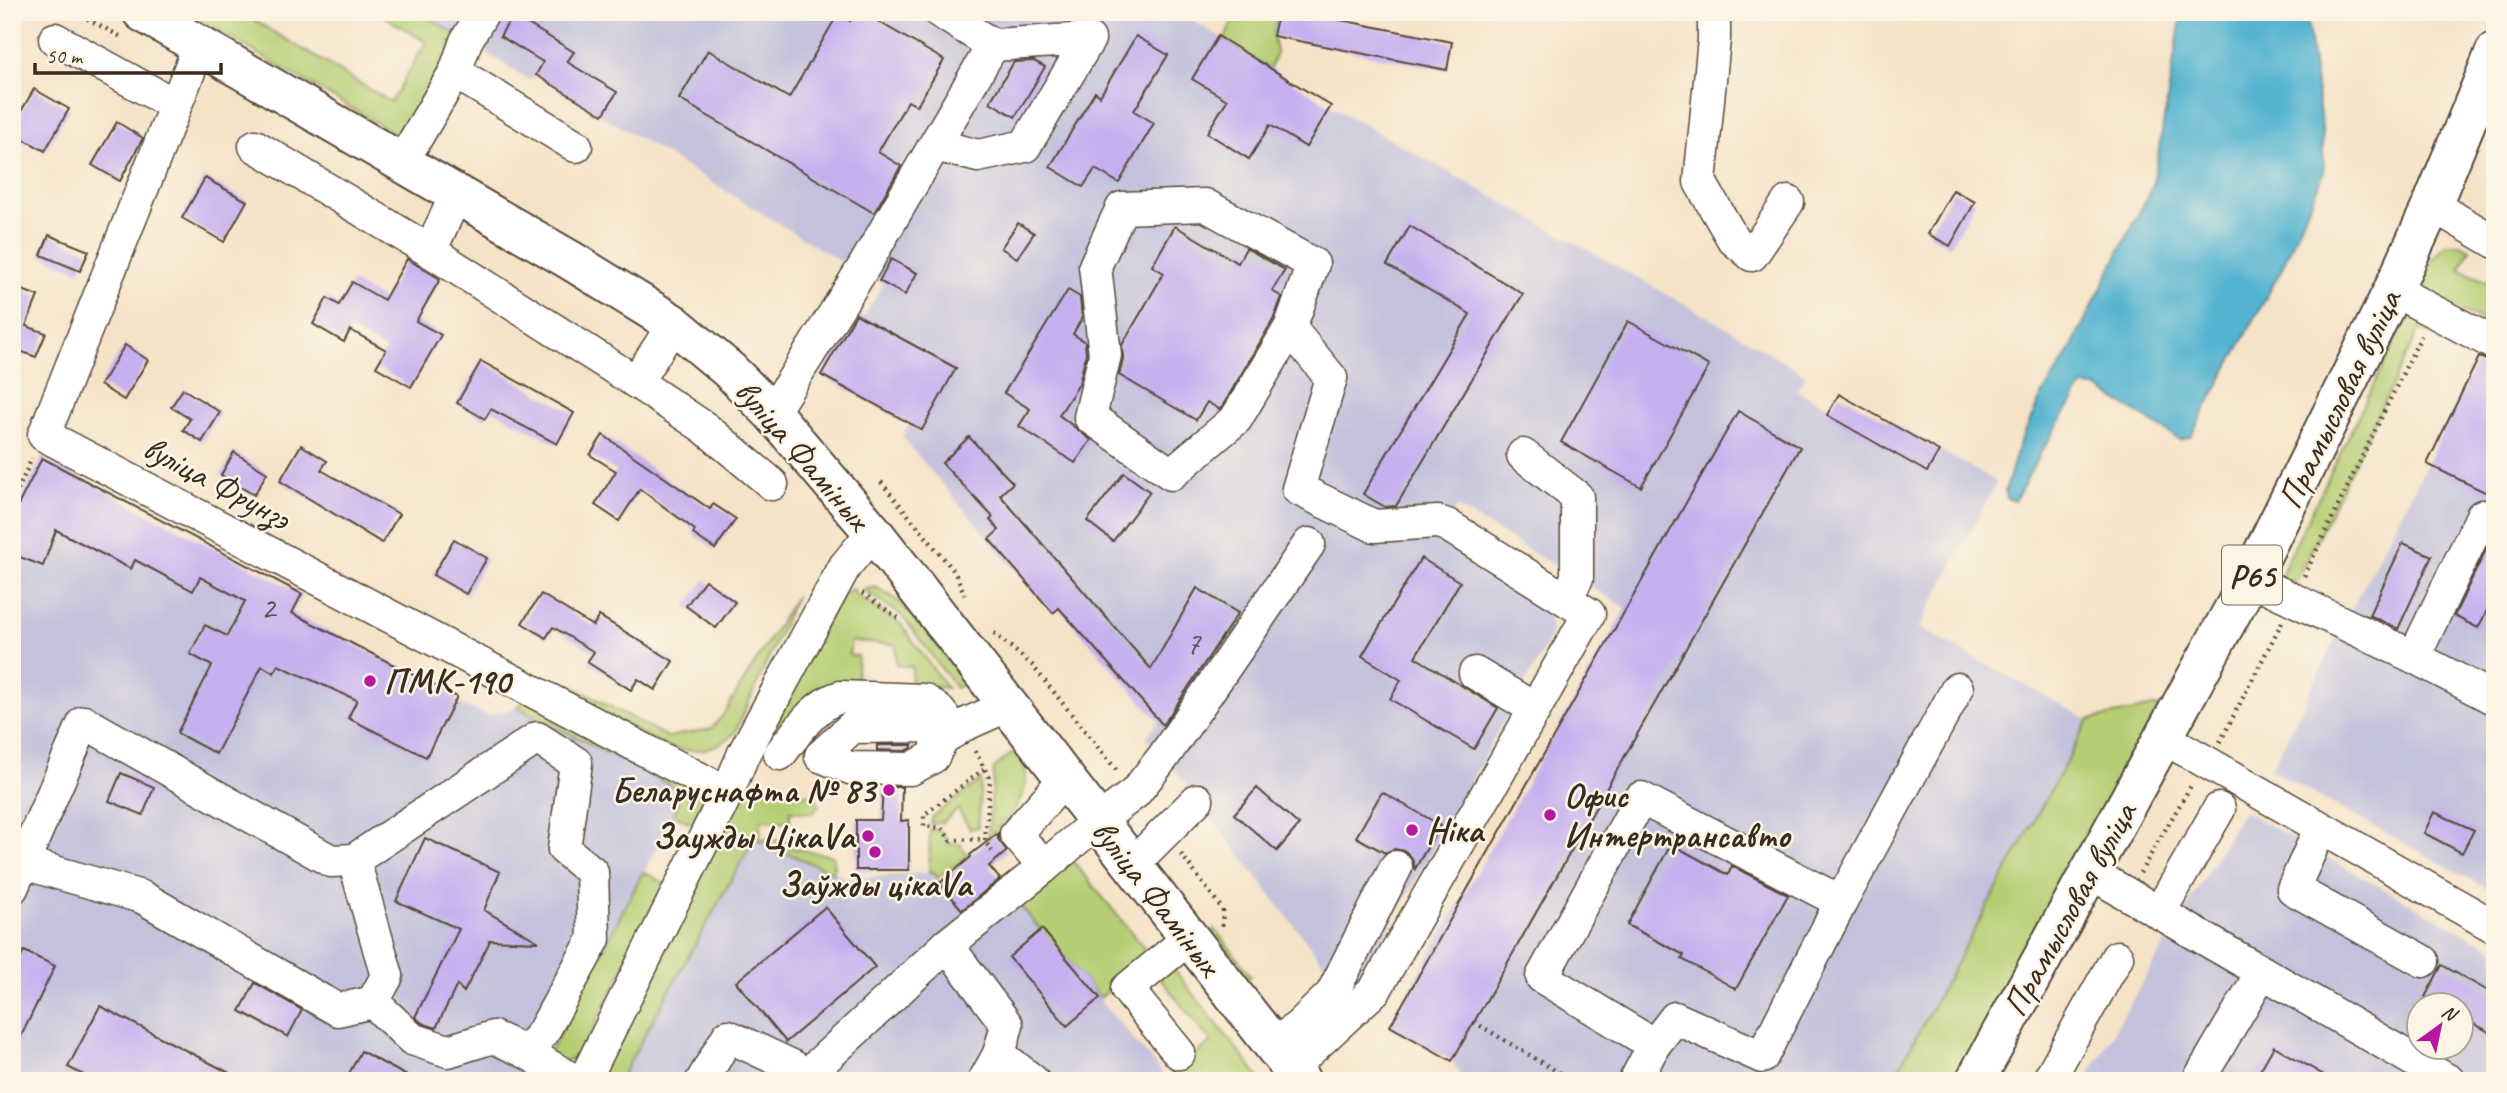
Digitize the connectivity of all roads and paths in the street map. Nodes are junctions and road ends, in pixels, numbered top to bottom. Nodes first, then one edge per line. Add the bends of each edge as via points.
1 (483, 12) edge
2 (940, 12) edge
3 (1714, 12) edge
4 (171, 24) edge
5 (55, 40) dead end
6 (993, 45) junction
7 (2495, 52) edge
8 (455, 72) junction
9 (174, 105) junction
10 (935, 145) junction
11 (255, 146) dead end
12 (576, 146) dead end
13 (402, 162) junction
14 (457, 193) junction
15 (1788, 202) dead end
16 (2432, 205) junction
17 (2495, 242) edge
18 (430, 251) junction
19 (2393, 290) junction
20 (674, 324) junction
21 (1290, 328) junction
22 (2431, 336) dead end
23 (2495, 344) edge
24 (636, 382) junction
25 (772, 412) junction
26 (44, 435) junction
27 (1523, 454) dead end
28 (881, 482) dead end
29 (772, 484) dead end
30 (12, 503) edge
31 (2495, 522) edge
32 (873, 532) junction
33 (1309, 544) dead end
34 (2250, 579) junction
35 (1566, 599) junction
36 (2293, 600) junction
37 (969, 601) dead end
38 (988, 625) dead end
39 (2414, 657) junction
40 (1475, 673) dead end
41 (1957, 689) dead end
42 (2495, 699) edge
43 (1009, 705) junction
44 (1535, 709) junction
45 (953, 732) junction
46 (2164, 738) junction
47 (744, 753) junction
48 (780, 754) junction
49 (821, 755) junction
50 (912, 757) dead end
51 (877, 758) dead end
52 (2205, 763) junction
53 (984, 769) junction
54 (1065, 779) junction
55 (727, 793) junction
56 (1135, 793) junction
57 (1197, 800) dead end
58 (2219, 808) dead end
59 (1098, 821) junction
60 (2320, 829) junction
61 (1165, 833) junction
62 (985, 839) junction
63 (354, 860) junction
64 (1132, 865) junction
65 (1396, 867) dead end
66 (2089, 872) junction
67 (18, 876) edge
68 (1032, 876) junction
69 (2126, 893) junction
70 (1841, 902) junction
71 (2159, 913) junction
72 (2495, 927) edge
73 (1188, 939) junction
74 (1230, 939) dead end
75 (947, 945) junction
76 (2117, 957) dead end
77 (2423, 961) dead end
78 (2262, 972) junction
79 (373, 1002) junction
80 (1474, 1022) dead end
81 (1654, 1045) junction
82 (526, 1052) junction
83 (1179, 1053) dead end
84 (1289, 1065) edge
85 (992, 1067) edge
86 (811, 1078) edge
87 (575, 1081) edge
88 (584, 1081) edge
89 (702, 1081) edge
90 (1033, 1081) edge
91 (1573, 1081) edge
92 (1635, 1081) edge
93 (1975, 1081) edge
94 (2048, 1081) edge
95 (2198, 1081) edge
96 (2449, 1081) edge

1 - 8 street
2 - 6 street
3 - 15 street via 1700,182 1733,239 1752,255
4 - 9 street
4 - 13 main road, вуліца Фаміных
5 - 9 street
6 - 10 street
6 - 10 street via 1089,39 1025,146 978,156
7 - 16 main road, Прамысловая вуліца / Р65
8 - 12 street
8 - 13 street
9 - 26 street
10 - 25 street
11 - 18 street
13 - 14 main road, вуліца Фаміных
14 - 18 street
14 - 20 main road, вуліца Фаміных
16 - 17 street
16 - 19 main road, Прамысловая вуліца / Р65
18 - 24 street
19 - 23 street
19 - 34 main road, Прамысловая вуліца / Р65
20 - 24 street
20 - 25 main road, вуліца Фаміных
21 - 21 street via 1313,264 1205,205 1122,208 1095,266 1105,355 1090,417 1171,474 1236,419
21 - 35 street via 1331,378 1298,489 1374,526 1447,524
22 - 36 path via 2419,336
24 - 29 street via 705,428
25 - 32 main road, вуліца Фаміных
26 - 30 path
26 - 55 street, вуліца Фрунзэ
27 - 35 street via 1577,497 1577,578
28 - 37 path via 954,571
31 - 39 street via 2482,516
32 - 43 main road, вуліца Фаміных
32 - 47 street via 845,566
33 - 56 street
34 - 36 street
34 - 46 main road, Прамысловая вуліца / Р65
35 - 44 street via 1589,614
36 - 39 street
36 - 52 path via 2222,739
38 - 56 path via 1032,665
39 - 42 street
40 - 44 street
41 - 70 street
43 - 45 street
43 - 54 main road, вуліца Фаміных
44 - 84 street via 1375,990
45 - 48 street via 924,701 840,697 827,701 812,715
45 - 49 street via 858,739
45 - 50 street
45 - 53 path
46 - 52 street
46 - 66 main road, Прамысловая вуліца / Р65
47 - 48 street
47 - 55 street
48 - 49 street
49 - 51 street
52 - 60 street
52 - 69 path
53 - 62 path via 990,779
53 - 62 path via 924,815 924,826 942,828 950,840
54 - 59 main road, вуліца Фаміных
54 - 68 street via 1016,834
55 - 88 street
56 - 59 street
57 - 61 street
58 - 71 street
59 - 64 main road, вуліца Фаміных
59 - 68 street
60 - 72 street
60 - 77 street via 2293,889
61 - 64 street
61 - 74 path via 1223,910 1222,929
62 - 68 path
63 - 67 street via 331,861 84,722
63 - 79 street via 387,976
63 - 82 street via 537,738 576,763 564,849 592,872 594,939 543,1032
64 - 73 main road, вуліца Фаміных
65 - 84 street via 1332,994 1299,1027
66 - 69 street
66 - 93 main road, Прамысловая вуліца / Р65
67 - 79 street via 142,897 338,1010
68 - 75 street
69 - 71 street
70 - 81 street via 1762,1057 1675,1018
70 - 81 street via 1641,798 1542,977
71 - 78 street
73 - 83 street via 1127,989
73 - 84 main road, вуліца Фаміных
75 - 85 street via 1007,1025
75 - 86 street
76 - 94 street
78 - 95 street
78 - 96 street
79 - 82 street via 412,1039 448,1051 493,1037
80 - 91 path
81 - 92 street
82 - 87 street
85 - 90 street
86 - 89 street via 728,1036

